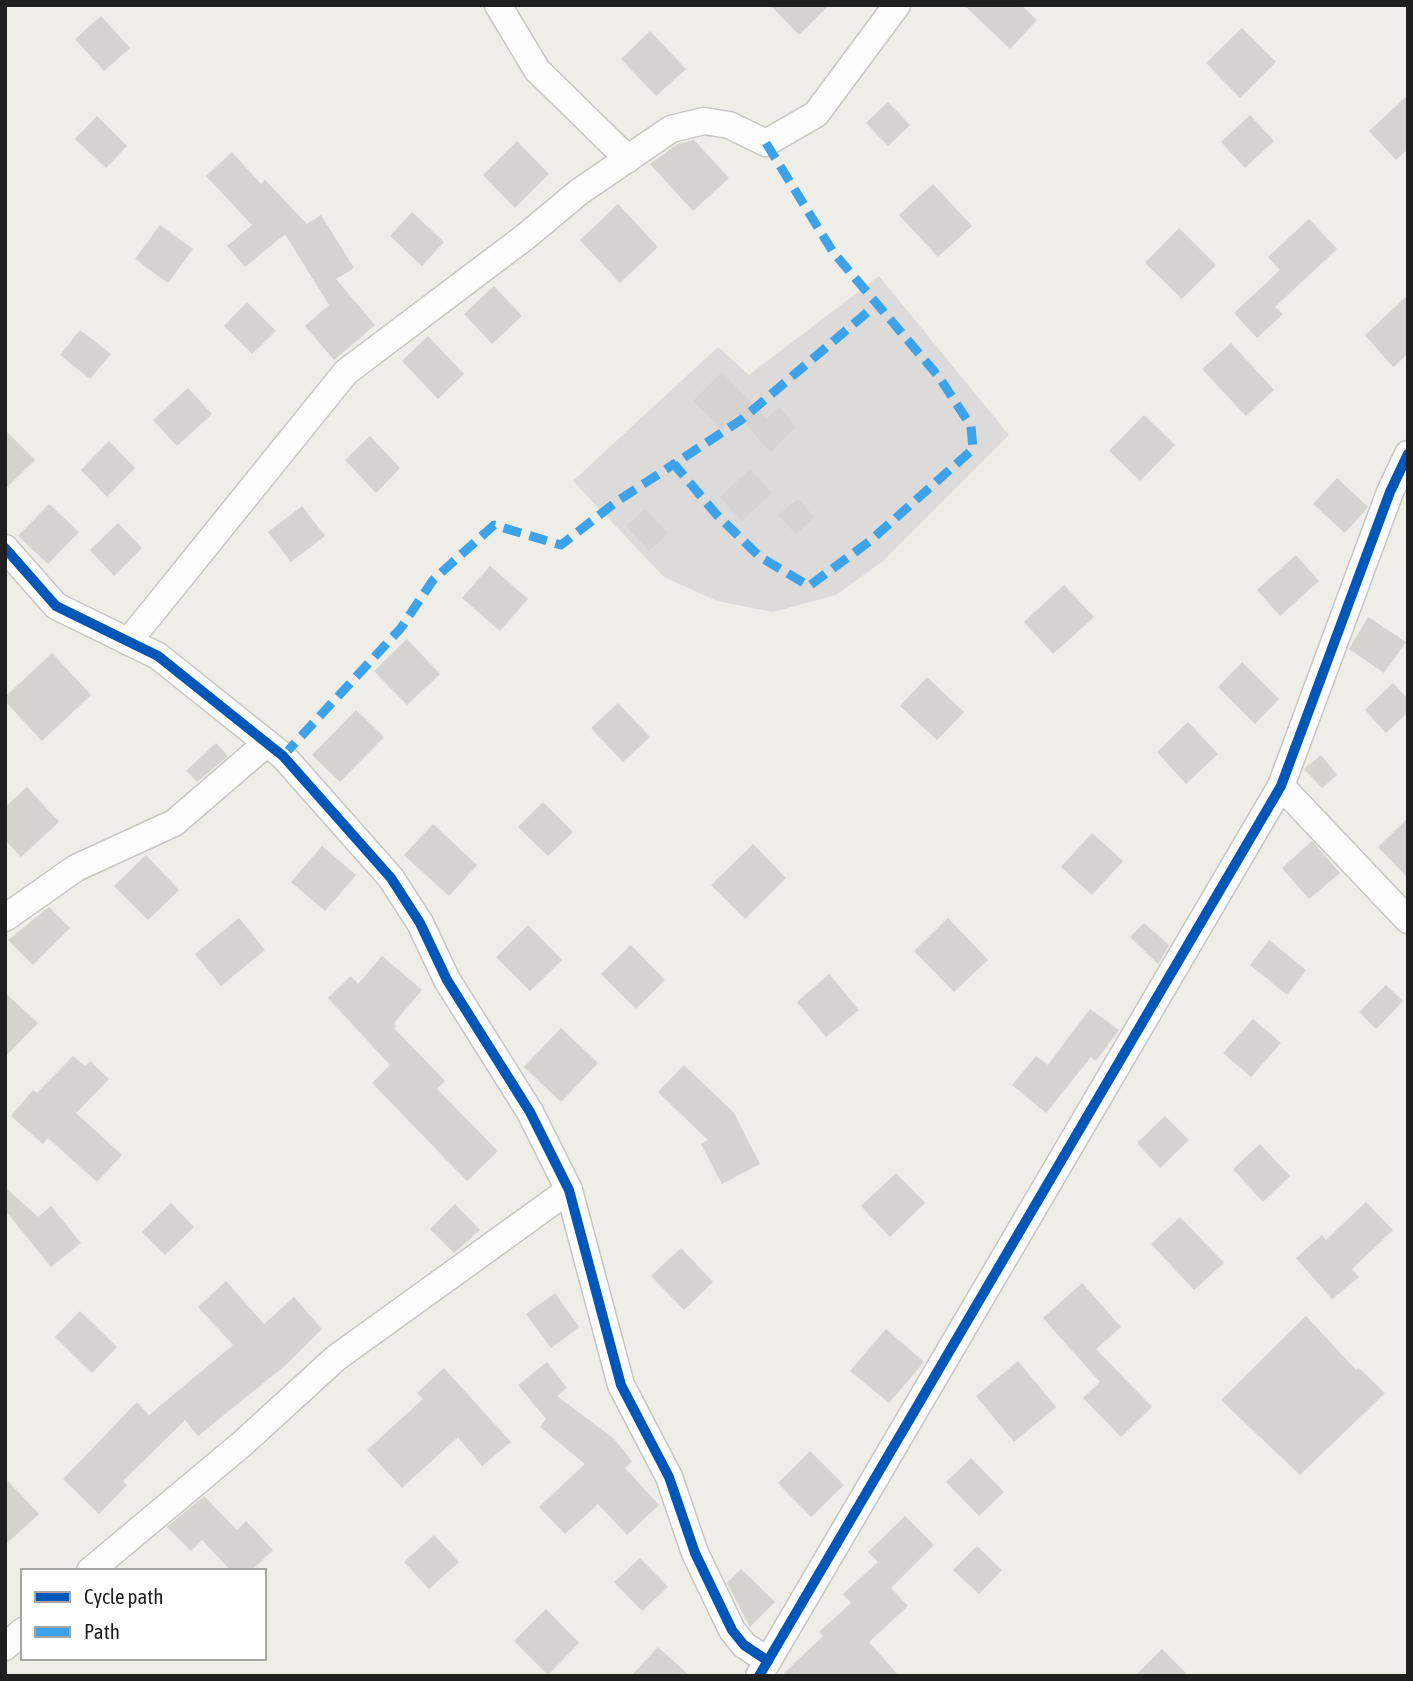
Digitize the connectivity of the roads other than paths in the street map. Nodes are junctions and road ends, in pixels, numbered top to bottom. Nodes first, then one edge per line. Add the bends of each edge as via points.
1 (498, 5) edge
2 (897, 5) edge
3 (628, 159) junction
4 (1408, 454) edge
5 (1399, 497) edge
6 (5, 548) edge
7 (128, 642) junction
8 (267, 743) junction
9 (1281, 786) junction
10 (5, 918) edge
11 (1408, 920) edge
12 (569, 1191) junction
13 (92, 1569) edge
14 (21, 1633) edge
15 (5, 1647) edge
16 (764, 1669) edge

1 - 3 street via 537,70
2 - 3 street via 816,114 766,143 730,125 704,121 671,129
3 - 7 street via 346,372
4 - 5 street
5 - 9 street
6 - 7 street via 56,606
7 - 8 street via 158,656
8 - 10 street via 174,824 76,868
8 - 12 street via 391,878 420,923 447,980 530,1112
9 - 11 street
9 - 16 street
12 - 13 street via 336,1358
12 - 16 street via 621,1385 668,1477 695,1553 732,1630
14 - 15 street

